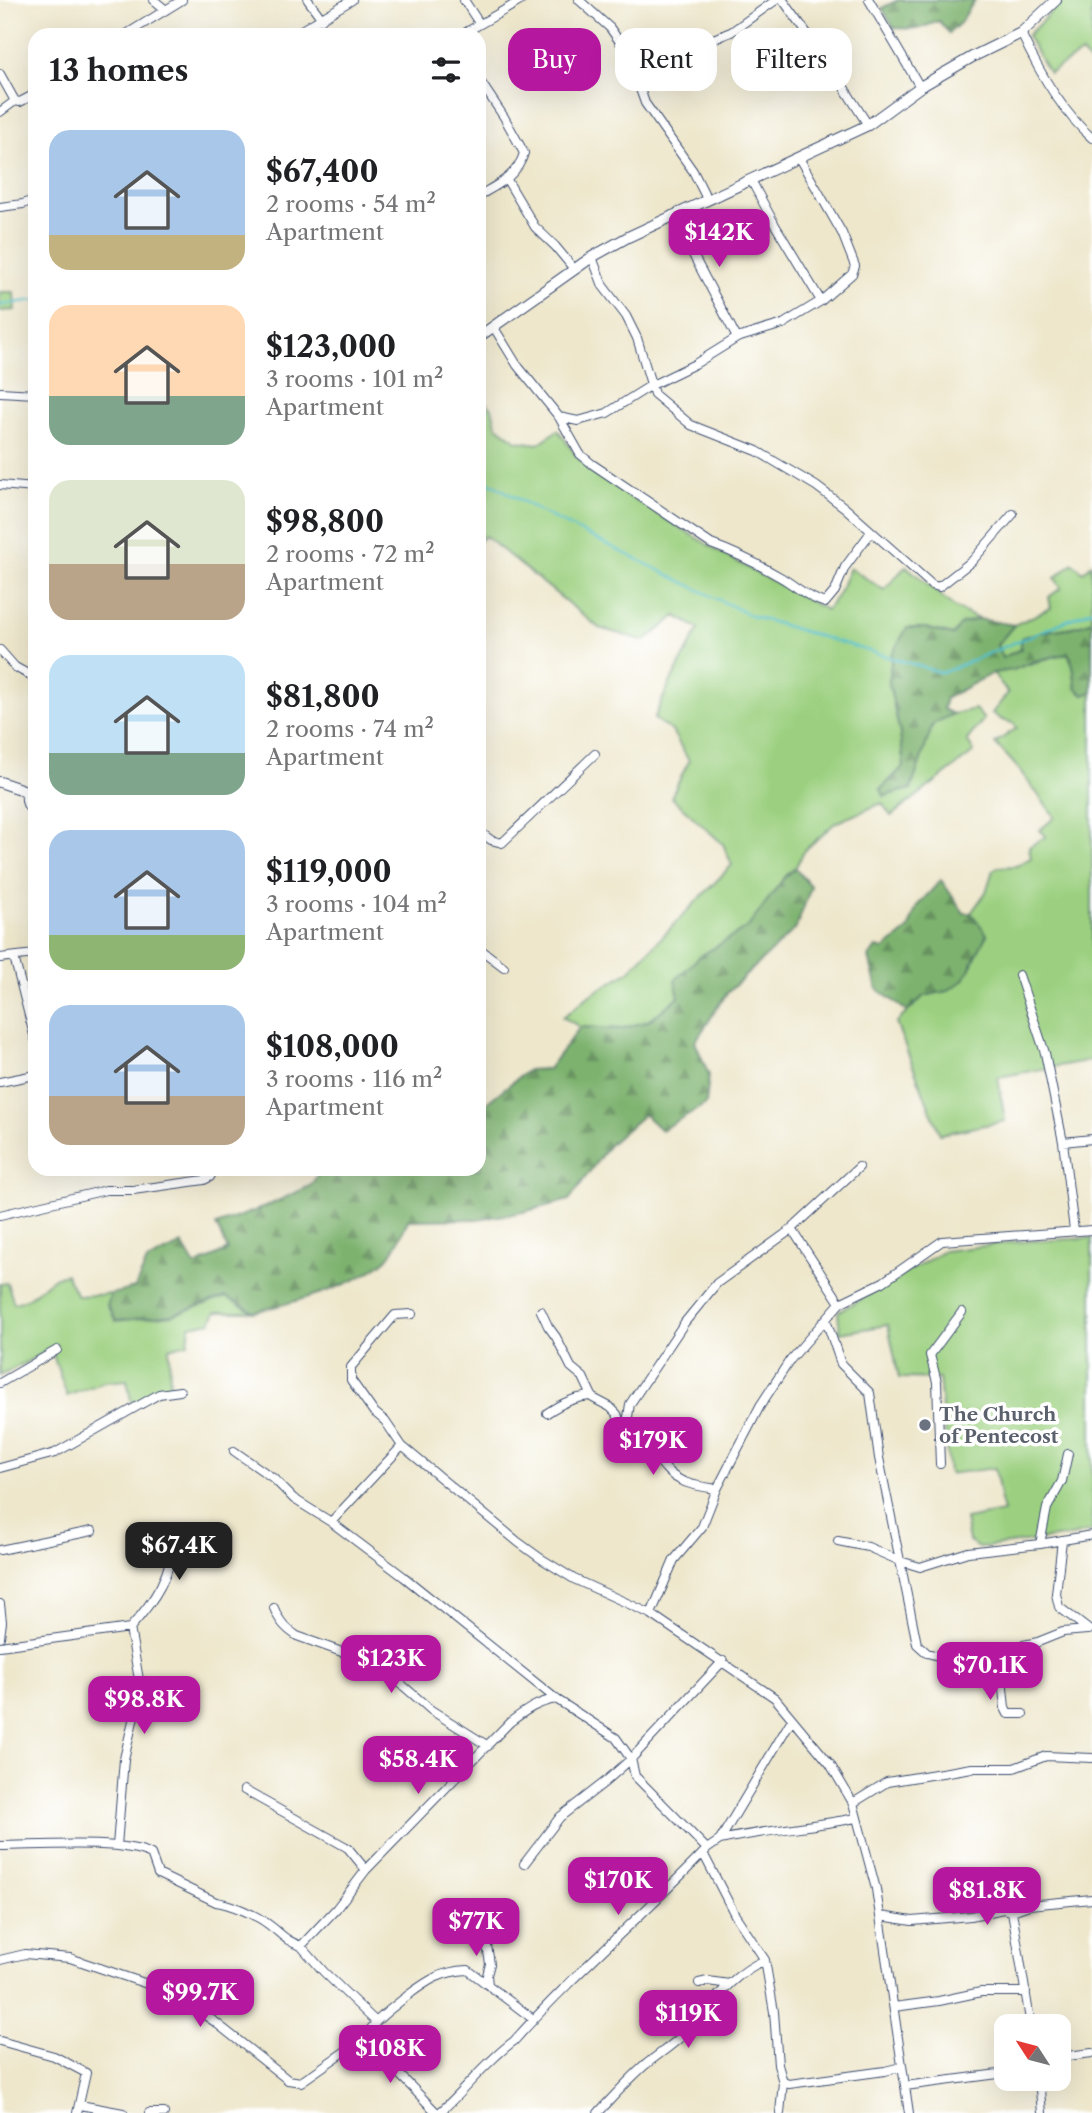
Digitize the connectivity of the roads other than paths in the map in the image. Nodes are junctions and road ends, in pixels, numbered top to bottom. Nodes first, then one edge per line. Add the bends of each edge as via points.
1 (154, 0) edge
2 (182, 0) edge
3 (308, 0) edge
4 (352, 0) edge
5 (464, 0) edge
6 (522, 0) edge
7 (579, 0) edge
8 (776, 0) edge
9 (783, 0) edge
10 (869, 0) edge
11 (1056, 0) edge
12 (166, 10) junction
13 (322, 19) junction
14 (479, 23) junction
15 (136, 28) edge
16 (306, 28) edge
17 (472, 28) edge
18 (1021, 33) junction
19 (615, 35) edge
20 (717, 38) edge
21 (0, 74) edge
22 (920, 87) junction
23 (486, 90) edge
24 (641, 91) edge
25 (28, 98) edge
26 (15, 101) junction
27 (0, 112) edge
28 (867, 125) junction
29 (1092, 138) edge
30 (799, 158) junction
31 (507, 180) junction
32 (751, 180) junction
33 (486, 192) edge
34 (707, 199) junction
35 (28, 202) edge
36 (0, 207) edge
37 (672, 215) junction
38 (592, 257) junction
39 (574, 269) junction
40 (821, 301) junction
41 (494, 326) junction
42 (486, 332) edge
43 (737, 338) junction
44 (650, 386) junction
45 (0, 392) edge
46 (28, 394) edge
47 (559, 417) junction
48 (0, 485) edge
49 (28, 487) edge
50 (1013, 514) dead end
51 (871, 532) junction
52 (0, 650) edge
53 (28, 674) edge
54 (594, 754) dead end
55 (0, 782) edge
56 (28, 790) edge
57 (486, 837) edge
58 (486, 954) edge
59 (28, 955) edge
60 (14, 957) junction
61 (0, 958) edge
62 (504, 968) dead end
63 (1019, 975) dead end
64 (28, 1012) edge
65 (28, 1076) edge
66 (0, 1082) edge
67 (1092, 1139) edge
68 (1063, 1142) junction
69 (859, 1167) dead end
70 (210, 1176) edge
71 (0, 1215) edge
72 (792, 1229) junction
73 (1074, 1230) junction
74 (1092, 1230) edge
75 (840, 1303) junction
76 (541, 1311) dead end
77 (962, 1312) dead end
78 (412, 1314) dead end
79 (826, 1320) junction
80 (57, 1350) dead end
81 (0, 1383) edge
82 (180, 1391) dead end
83 (592, 1396) junction
84 (547, 1413) dead end
85 (625, 1436) junction
86 (402, 1446) junction
87 (234, 1451) dead end
88 (1068, 1454) dead end
89 (940, 1464) dead end
90 (0, 1468) edge
91 (717, 1489) junction
92 (331, 1522) junction
93 (167, 1530) dead end
94 (92, 1531) dead end
95 (1092, 1535) edge
96 (1062, 1540) junction
97 (838, 1541) dead end
98 (1040, 1544) junction
99 (0, 1550) edge
100 (900, 1561) junction
101 (0, 1604) edge
102 (274, 1608) dead end
103 (651, 1614) junction
104 (130, 1628) junction
105 (1090, 1631) edge
106 (0, 1637) edge
107 (0, 1646) edge
108 (999, 1649) junction
109 (723, 1661) junction
110 (556, 1699) junction
111 (1023, 1714) dead end
112 (792, 1719) junction
113 (488, 1746) junction
114 (1092, 1758) edge
115 (631, 1759) junction
116 (244, 1790) dead end
117 (853, 1804) junction
118 (856, 1818) junction
119 (720, 1840) junction
120 (0, 1846) edge
121 (117, 1846) junction
122 (705, 1851) junction
123 (524, 1864) dead end
124 (366, 1870) junction
125 (1092, 1899) edge
126 (1012, 1911) junction
127 (881, 1916) junction
128 (492, 1939) dead end
129 (301, 1946) junction
130 (0, 1960) edge
131 (765, 1960) junction
132 (699, 1983) dead end
133 (729, 1984) junction
134 (488, 1985) junction
135 (1026, 1992) junction
136 (894, 2007) junction
137 (1029, 2014) edge
138 (533, 2019) junction
139 (376, 2022) junction
140 (364, 2038) junction
141 (0, 2041) edge
142 (1092, 2053) edge
143 (1071, 2056) edge
144 (901, 2067) junction
145 (994, 2075) edge
146 (783, 2082) junction
147 (905, 2086) junction
148 (1040, 2091) edge
149 (79, 2109) edge
150 (122, 2113) edge
151 (149, 2113) edge
152 (164, 2113) edge
153 (438, 2113) edge
154 (598, 2113) edge
155 (780, 2113) edge
156 (909, 2113) edge
157 (1042, 2113) edge

1 - 12 street
2 - 12 street
3 - 13 street
4 - 13 street
5 - 14 street
6 - 14 street
7 - 19 street
8 - 20 street
9 - 28 street
10 - 22 street
11 - 18 street
12 - 15 street
13 - 16 street
14 - 17 street
18 - 22 street
18 - 29 street via 1055,95
21 - 26 street
22 - 28 street
23 - 31 street via 523,150
24 - 34 street
25 - 26 street
26 - 27 street
28 - 30 street
30 - 32 street
30 - 40 street via 842,233 855,266
31 - 33 street
31 - 39 street via 535,227
32 - 34 street
32 - 40 street
34 - 37 street
35 - 36 street
37 - 38 street
37 - 43 street
38 - 39 street
38 - 44 street via 603,286 637,338
39 - 41 street
40 - 43 street via 783,324
41 - 42 street
41 - 47 street via 517,365
43 - 44 street
44 - 47 street via 607,413 578,421
44 - 51 street via 691,425 780,464 844,507
45 - 46 street
47 - 51 street via 575,446 592,464 711,544 783,579 813,600 825,603
48 - 49 street
50 - 51 street via 972,561 939,587
52 - 53 street
54 - 57 street via 502,843
55 - 56 street
58 - 62 street
59 - 60 street
60 - 61 street
60 - 64 street
63 - 68 street via 1045,1053
65 - 66 street
67 - 68 street
68 - 73 street
69 - 72 street
70 - 71 street via 133,1190 106,1190
72 - 75 street
72 - 85 street via 717,1283 685,1322 630,1404
73 - 74 street
73 - 75 street via 942,1241 883,1282
75 - 79 street
76 - 83 street
77 - 89 street via 930,1355 937,1382
78 - 86 street via 394,1315 351,1367 351,1380
79 - 91 street via 790,1360 760,1406
79 - 100 street via 841,1364 870,1393
80 - 81 street
82 - 90 street via 159,1394 55,1452
83 - 84 street via 580,1396
83 - 85 street via 617,1414
85 - 91 street via 652,1451 679,1480
86 - 92 street
86 - 103 street via 541,1558
87 - 92 street
88 - 98 street via 1062,1481 1044,1518
91 - 103 street via 702,1527 674,1560
92 - 110 street
93 - 104 street via 174,1535 167,1573 152,1604
94 - 99 street
95 - 96 street
96 - 98 street
96 - 105 street via 1056,1594 1059,1607
97 - 100 street
98 - 100 street via 968,1552 920,1567
100 - 108 street via 917,1644 922,1649 942,1657
101 - 106 street
102 - 113 street via 279,1621 297,1636 353,1656 400,1683 431,1710
103 - 109 street
104 - 107 street
104 - 121 street via 139,1680 124,1759
105 - 108 street via 1063,1632
108 - 111 street via 1005,1708 1008,1714
109 - 112 street via 775,1698
109 - 115 street
110 - 113 street via 531,1707
110 - 115 street via 616,1738
112 - 117 street via 830,1764
112 - 119 street
113 - 124 street
114 - 117 street via 1046,1756 1014,1768 972,1768 887,1782
115 - 122 street via 635,1776
115 - 123 street via 560,1817
116 - 124 street via 348,1848
117 - 118 street
118 - 119 street
118 - 127 street
119 - 122 street
120 - 121 street
121 - 129 street via 152,1854 158,1874 257,1917 285,1940
122 - 131 street via 735,1915
122 - 138 street
124 - 129 street
125 - 126 street
126 - 127 street via 912,1920
126 - 135 street
127 - 136 street
128 - 134 street via 487,1945
129 - 139 street
130 - 140 street via 25,1954 70,1958 171,1992 294,2082 307,2079
131 - 133 street
131 - 146 street
132 - 133 street
133 - 154 street via 679,2039 644,2066
134 - 138 street
134 - 139 street via 468,1970 442,1973 425,1981
135 - 136 street via 981,1992
135 - 137 street
136 - 144 street
138 - 153 street
139 - 140 street
140 - 153 street
141 - 149 street via 54,2056 86,2073
142 - 143 street
144 - 146 street
144 - 147 street
145 - 147 street
146 - 155 street
147 - 156 street
148 - 157 street
149 - 150 street
151 - 152 street

